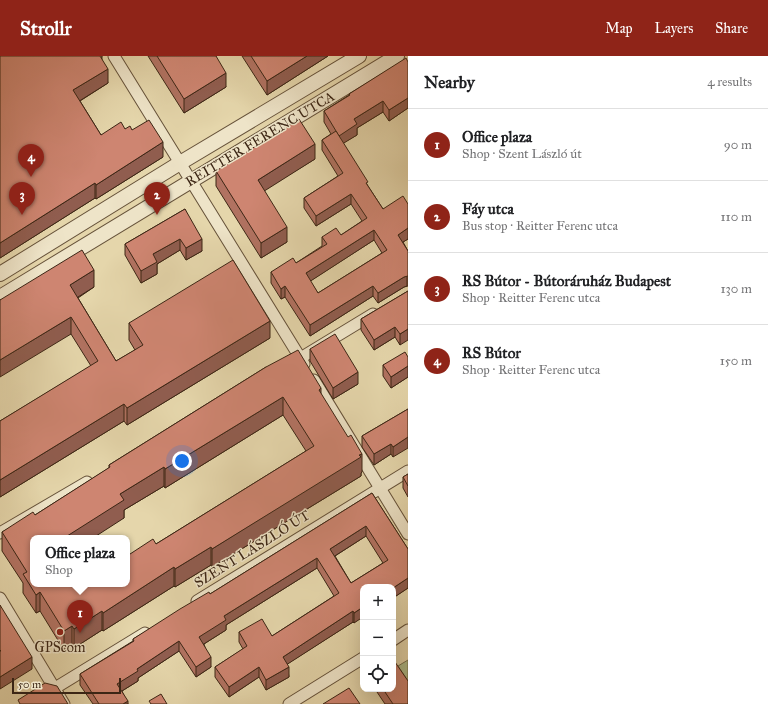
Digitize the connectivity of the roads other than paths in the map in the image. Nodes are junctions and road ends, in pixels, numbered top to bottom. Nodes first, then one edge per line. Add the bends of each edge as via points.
1 (114, 56) edge
2 (358, 56) edge
3 (397, 56) edge
4 (180, 163) junction
5 (191, 181) junction
6 (0, 274) edge
7 (2, 291) edge
8 (381, 309) edge
9 (300, 358) junction
10 (286, 366) edge
11 (408, 471) edge
12 (96, 478) edge
13 (380, 488) junction
14 (0, 534) edge
15 (408, 534) edge
16 (0, 598) edge
17 (190, 605) edge
18 (156, 626) edge
19 (408, 630) edge
20 (396, 638) edge
21 (360, 660) edge
22 (55, 689) junction
23 (29, 704) edge
24 (64, 704) edge
25 (289, 704) edge

1 - 4 street
2 - 4 street, REITTER FERENC UTCA
3 - 5 street, REITTER FERENC UTCA
4 - 5 street
4 - 6 street, REITTER FERENC UTCA
5 - 7 street, REITTER FERENC UTCA
5 - 9 street
8 - 9 street
9 - 10 street
9 - 13 street
11 - 13 street, SZENT LÁSZLÓ ÚT
12 - 14 street
13 - 15 street
13 - 17 street, SZENT LÁSZLÓ ÚT
16 - 22 street
18 - 22 street
19 - 20 street
21 - 25 street
22 - 23 street
22 - 24 street

